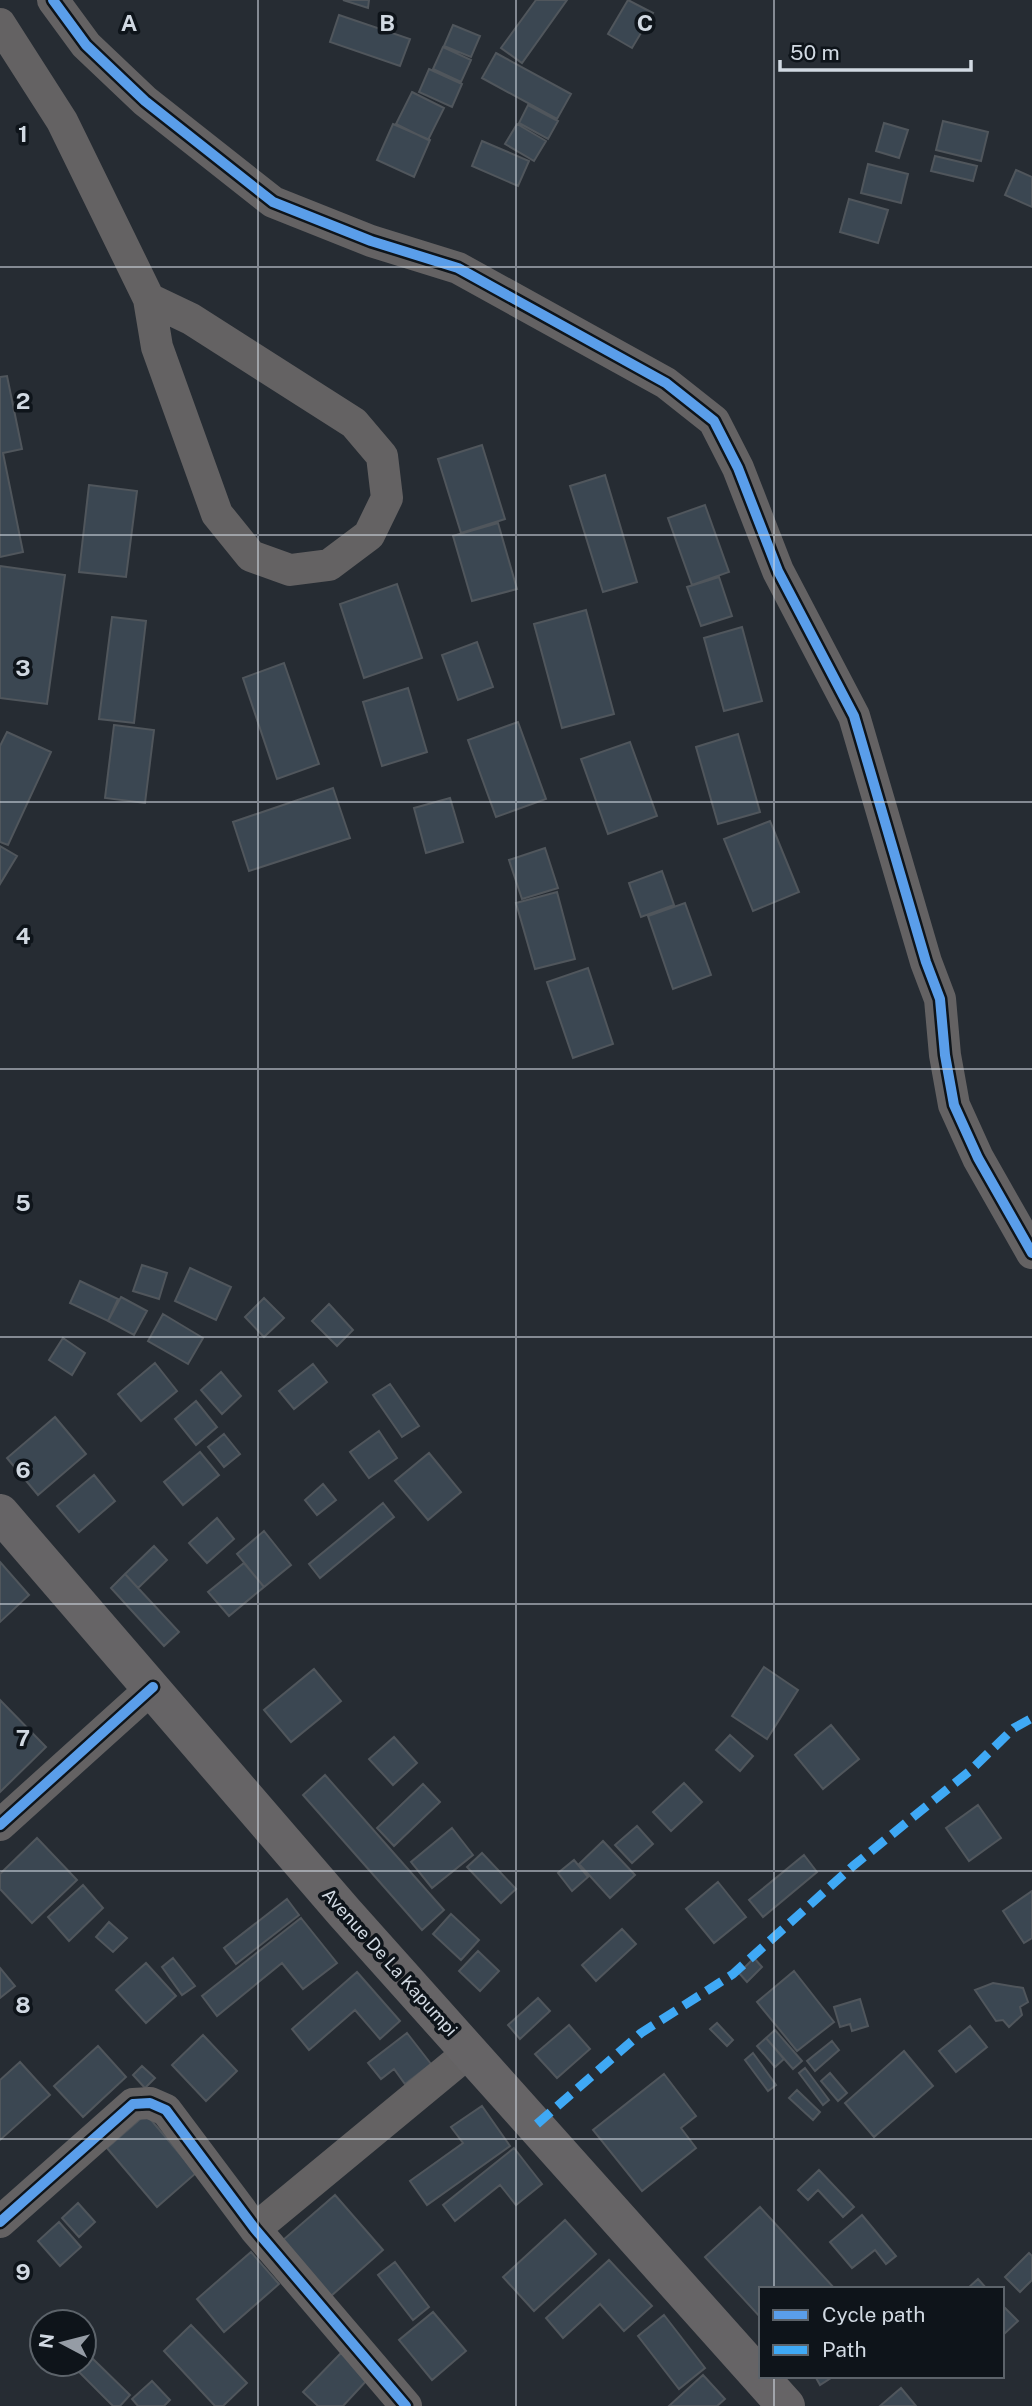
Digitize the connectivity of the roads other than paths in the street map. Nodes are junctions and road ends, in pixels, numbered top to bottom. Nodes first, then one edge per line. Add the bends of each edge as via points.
1 (53, 0) edge
2 (0, 24) edge
3 (149, 299) junction
4 (1032, 1253) edge
5 (0, 1513) edge
6 (153, 1687) junction
7 (0, 1825) edge
8 (469, 2052) junction
9 (0, 2222) edge
10 (255, 2229) junction
11 (759, 2375) edge
12 (761, 2378) edge
13 (406, 2406) edge
14 (786, 2406) edge

1 - 4 street via 86,45 145,101 273,202 371,242 458,268 666,383 714,421 738,468 782,581 853,716 940,999 954,1105
2 - 3 street via 62,121
3 - 3 street via 158,347 218,514 251,556 290,570 329,565 369,535 387,498 382,456 354,423 191,318
5 - 6 main road, Avenue De La Kapumpi
6 - 7 street
6 - 8 main road, Avenue De La Kapumpi
8 - 10 street
8 - 11 main road, Avenue De La Kapumpi
9 - 10 street via 133,2104 150,2103 166,2110
10 - 13 street
12 - 14 main road, Avenue De La Kapumpi

